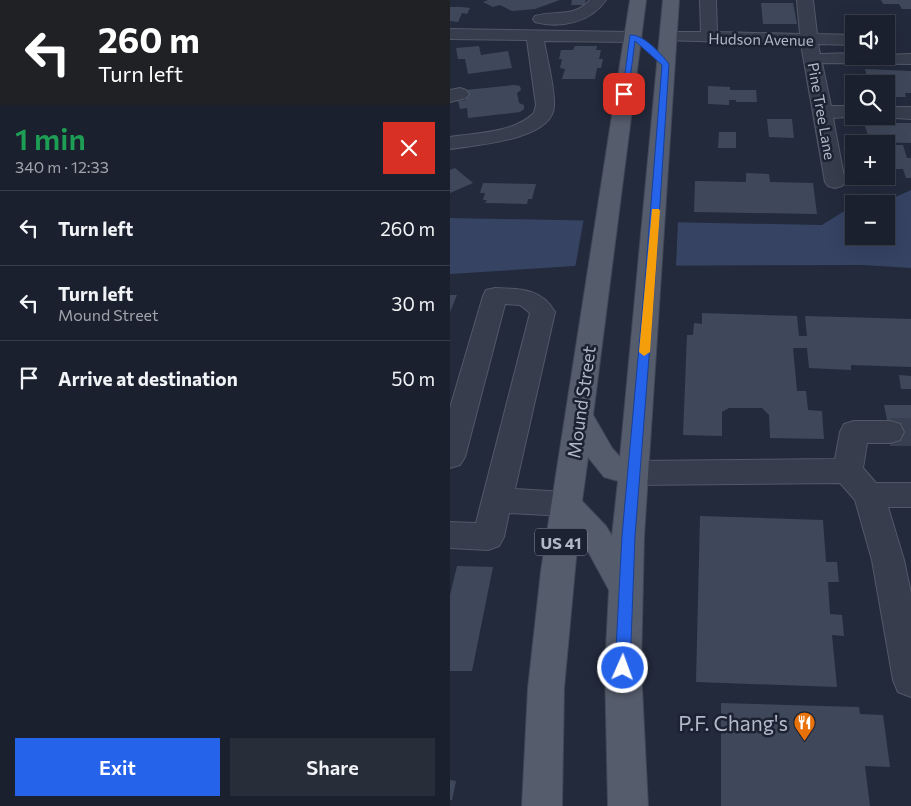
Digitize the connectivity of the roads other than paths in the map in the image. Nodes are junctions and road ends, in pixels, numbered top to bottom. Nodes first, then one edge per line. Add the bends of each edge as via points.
1 (598, 0) edge
2 (638, 0) edge
3 (671, 0) edge
4 (708, 0) edge
5 (805, 0) edge
6 (450, 34) edge
7 (528, 35) junction
8 (668, 36) junction
9 (709, 37) junction
10 (845, 42) edge
11 (643, 44) junction
12 (811, 49) junction
13 (911, 59) edge
14 (666, 64) junction
15 (822, 112) junction
16 (845, 112) edge
17 (895, 113) edge
18 (911, 113) edge
19 (450, 143) edge
20 (835, 182) dead end
21 (579, 415) junction
22 (890, 432) tunnel mouth
23 (450, 457) edge
24 (848, 471) junction
25 (634, 473) junction
26 (869, 495) junction
27 (911, 495) edge
28 (498, 500) junction
29 (566, 504) junction
30 (450, 535) edge
31 (899, 560) edge
32 (626, 589) junction
33 (909, 658) edge
34 (542, 806) edge
35 (628, 806) edge

1 - 7 street via 589,12 575,18 523,19
2 - 11 main road, Mound Street / US 41
3 - 8 main road
4 - 9 street
5 - 12 street, Pine Tree Lane
6 - 7 street
7 - 11 street
7 - 19 street via 545,105 544,115 524,128
8 - 9 street, Hudson Avenue
8 - 14 main road
9 - 12 street, Hudson Avenue
10 - 12 street, Hudson Avenue
11 - 14 main road
11 - 21 main road, Mound Street / US 41 via 608,209
12 - 13 street
12 - 15 street, Pine Tree Lane
14 - 25 main road
15 - 16 street
15 - 20 street, Pine Tree Lane
17 - 18 street
21 - 25 main road via 602,456 614,469
21 - 29 main road, Mound Street / US 41
22 - 24 street via 854,432
23 - 28 street via 495,296 528,298 543,312
24 - 25 street
24 - 26 street
25 - 32 main road
26 - 27 street
26 - 31 street
28 - 29 street
28 - 30 street via 488,537
29 - 32 main road via 596,536
29 - 34 main road, Mound Street / US 41 via 548,652
31 - 33 street
32 - 35 main road via 623,668

